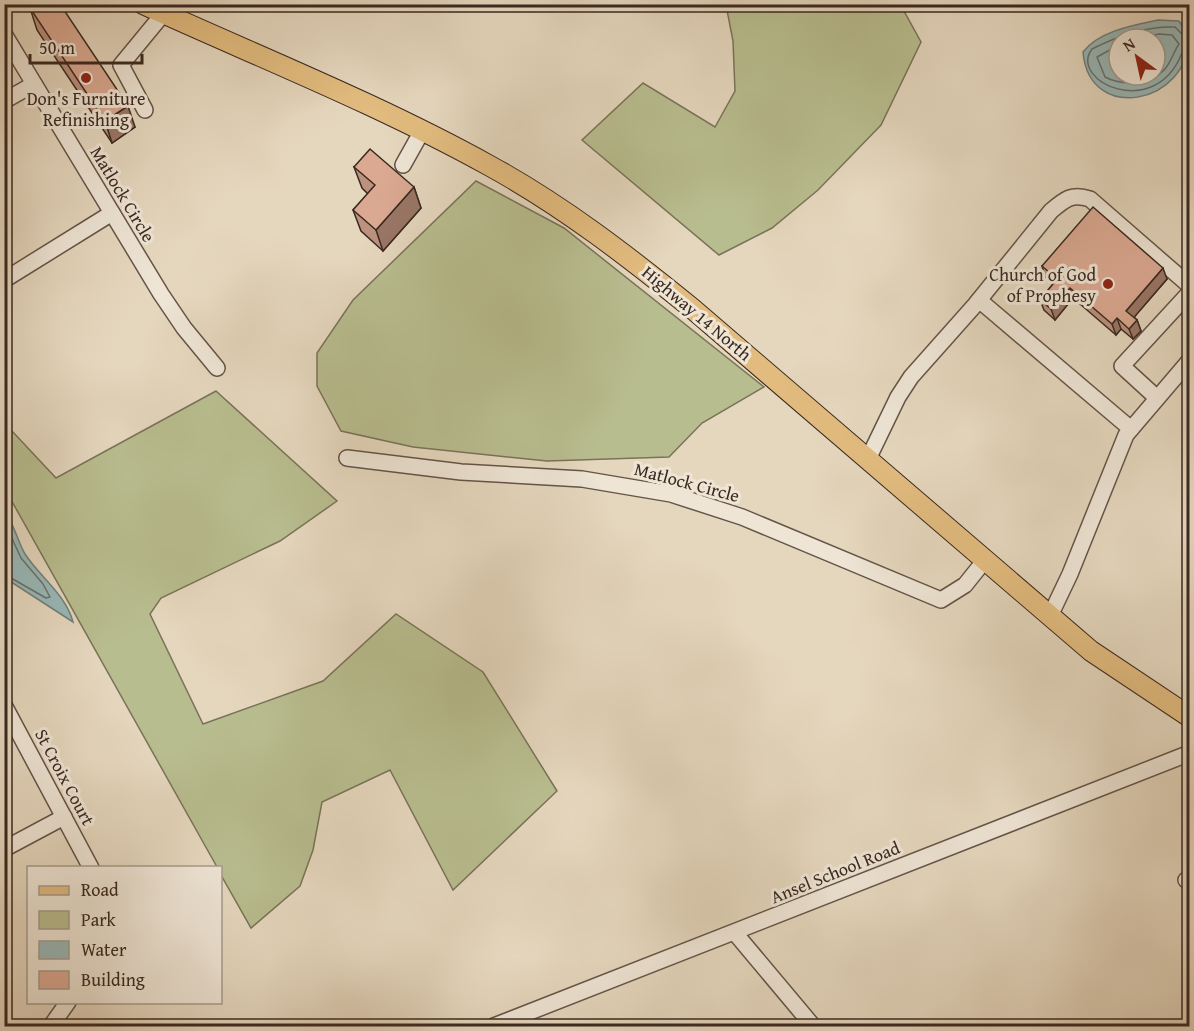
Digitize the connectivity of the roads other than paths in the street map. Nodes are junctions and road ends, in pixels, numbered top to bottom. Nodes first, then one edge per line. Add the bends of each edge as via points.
1 (143, 4) edge
2 (163, 14) junction
3 (4, 34) edge
4 (34, 84) junction
5 (4, 101) edge
6 (145, 110) dead end
7 (422, 131) junction
8 (404, 165) dead end
9 (112, 213) junction
10 (4, 280) edge
11 (1190, 286) edge
12 (1190, 292) edge
13 (979, 300) junction
14 (1189, 361) edge
15 (217, 368) dead end
16 (1157, 398) junction
17 (1131, 429) junction
18 (347, 458) dead end
19 (868, 459) junction
20 (985, 560) junction
21 (1050, 616) junction
22 (4, 705) edge
23 (1190, 717) edge
24 (1190, 753) edge
25 (64, 817) junction
26 (4, 849) edge
27 (90, 866) edge
28 (735, 933) junction
29 (67, 1004) edge
30 (51, 1026) edge
31 (494, 1026) edge
32 (813, 1026) edge

1 - 2 main road, Highway 14 North
2 - 6 street via 121,65
2 - 7 main road, Highway 14 North
3 - 4 street, Matlock Circle
4 - 5 street
4 - 9 street, Matlock Circle
7 - 8 street
7 - 19 main road, Highway 14 North via 500,172 631,258
9 - 10 street
9 - 15 street, Matlock Circle via 178,320
11 - 13 street via 1090,199 1077,195 1066,198 1052,211
12 - 16 street via 1122,366
13 - 17 street
13 - 19 street via 902,390
14 - 16 street
16 - 17 street
17 - 21 street
18 - 20 street, Matlock Circle via 402,467 582,479 671,494 742,517 941,600 965,585
19 - 20 main road, Highway 14 North
20 - 21 main road, Highway 14 North
21 - 23 main road, Highway 14 North via 1091,651
22 - 25 street, St Croix Court
24 - 28 street, Ansel School Road
25 - 26 street
25 - 27 street, St Croix Court
28 - 31 street, Ansel School Road
28 - 32 street
29 - 30 street

